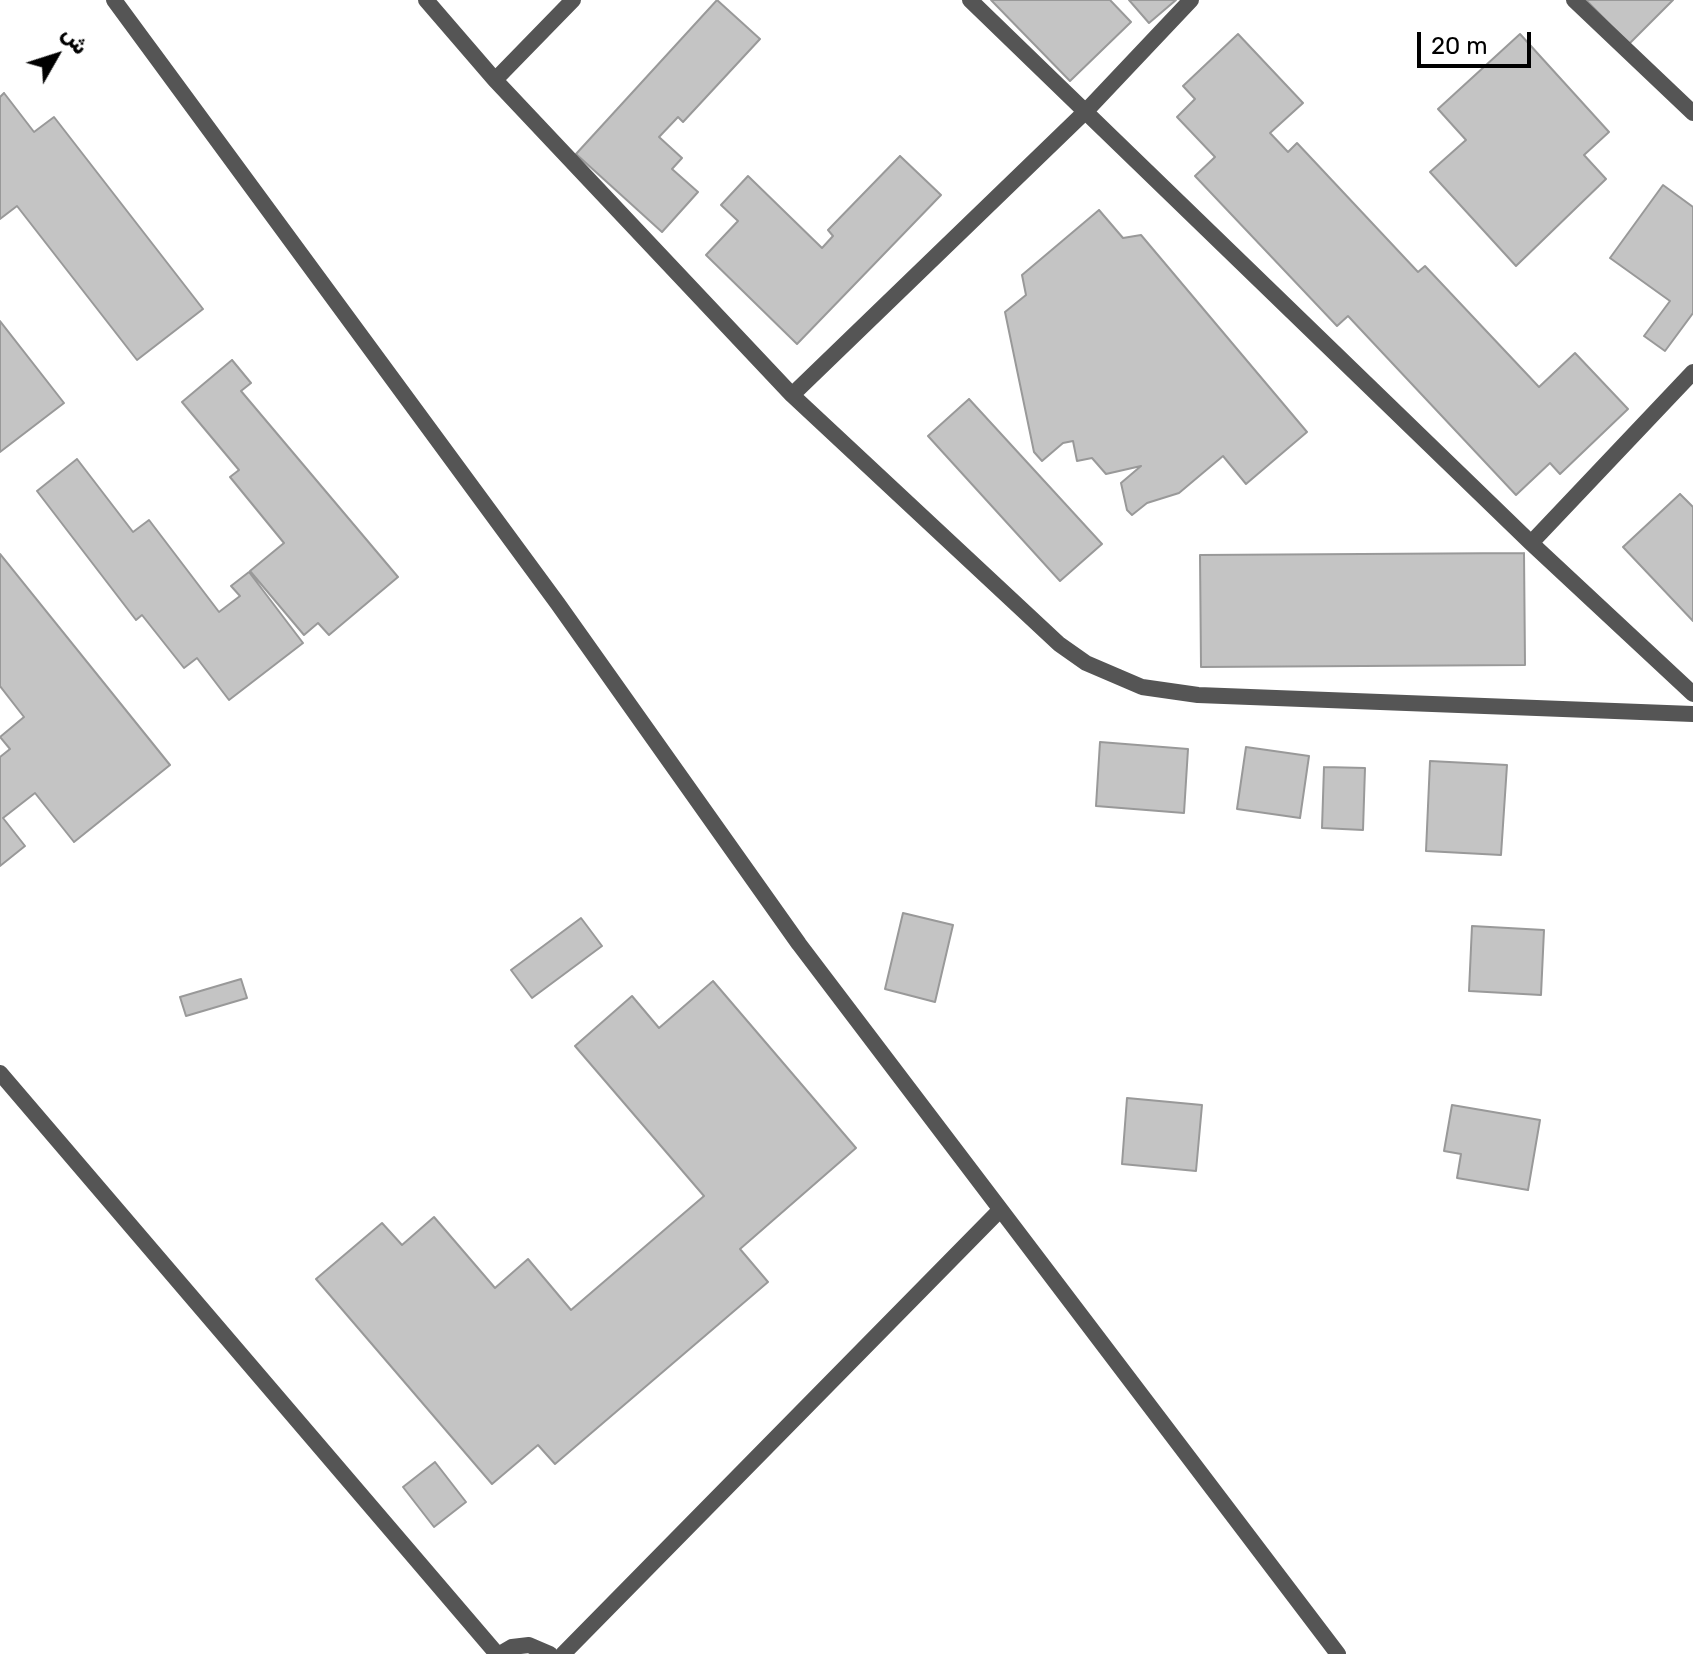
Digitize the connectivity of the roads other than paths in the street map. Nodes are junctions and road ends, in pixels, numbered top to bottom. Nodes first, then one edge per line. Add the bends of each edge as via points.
1 (114, 0) edge
2 (426, 0) edge
3 (573, 0) edge
4 (970, 0) edge
5 (1191, 0) edge
6 (1574, 0) edge
7 (495, 80) junction
8 (1087, 110) junction
9 (1693, 113) edge
10 (1693, 372) edge
11 (792, 395) junction
12 (1531, 543) junction
13 (1693, 694) edge
14 (1693, 714) edge
15 (0, 1073) edge
16 (1000, 1210) junction
17 (498, 1654) edge
18 (550, 1654) edge
19 (563, 1654) edge
20 (1338, 1654) edge

1 - 16 street via 558,604 799,944
2 - 7 street
3 - 7 street
4 - 8 street
5 - 8 street
6 - 9 street
7 - 11 street
8 - 11 street
8 - 12 street
10 - 12 street
11 - 14 street via 1059,644 1086,663 1142,687 1198,695
12 - 13 street
15 - 17 street
16 - 19 street
16 - 20 street
17 - 18 street via 529,1645

